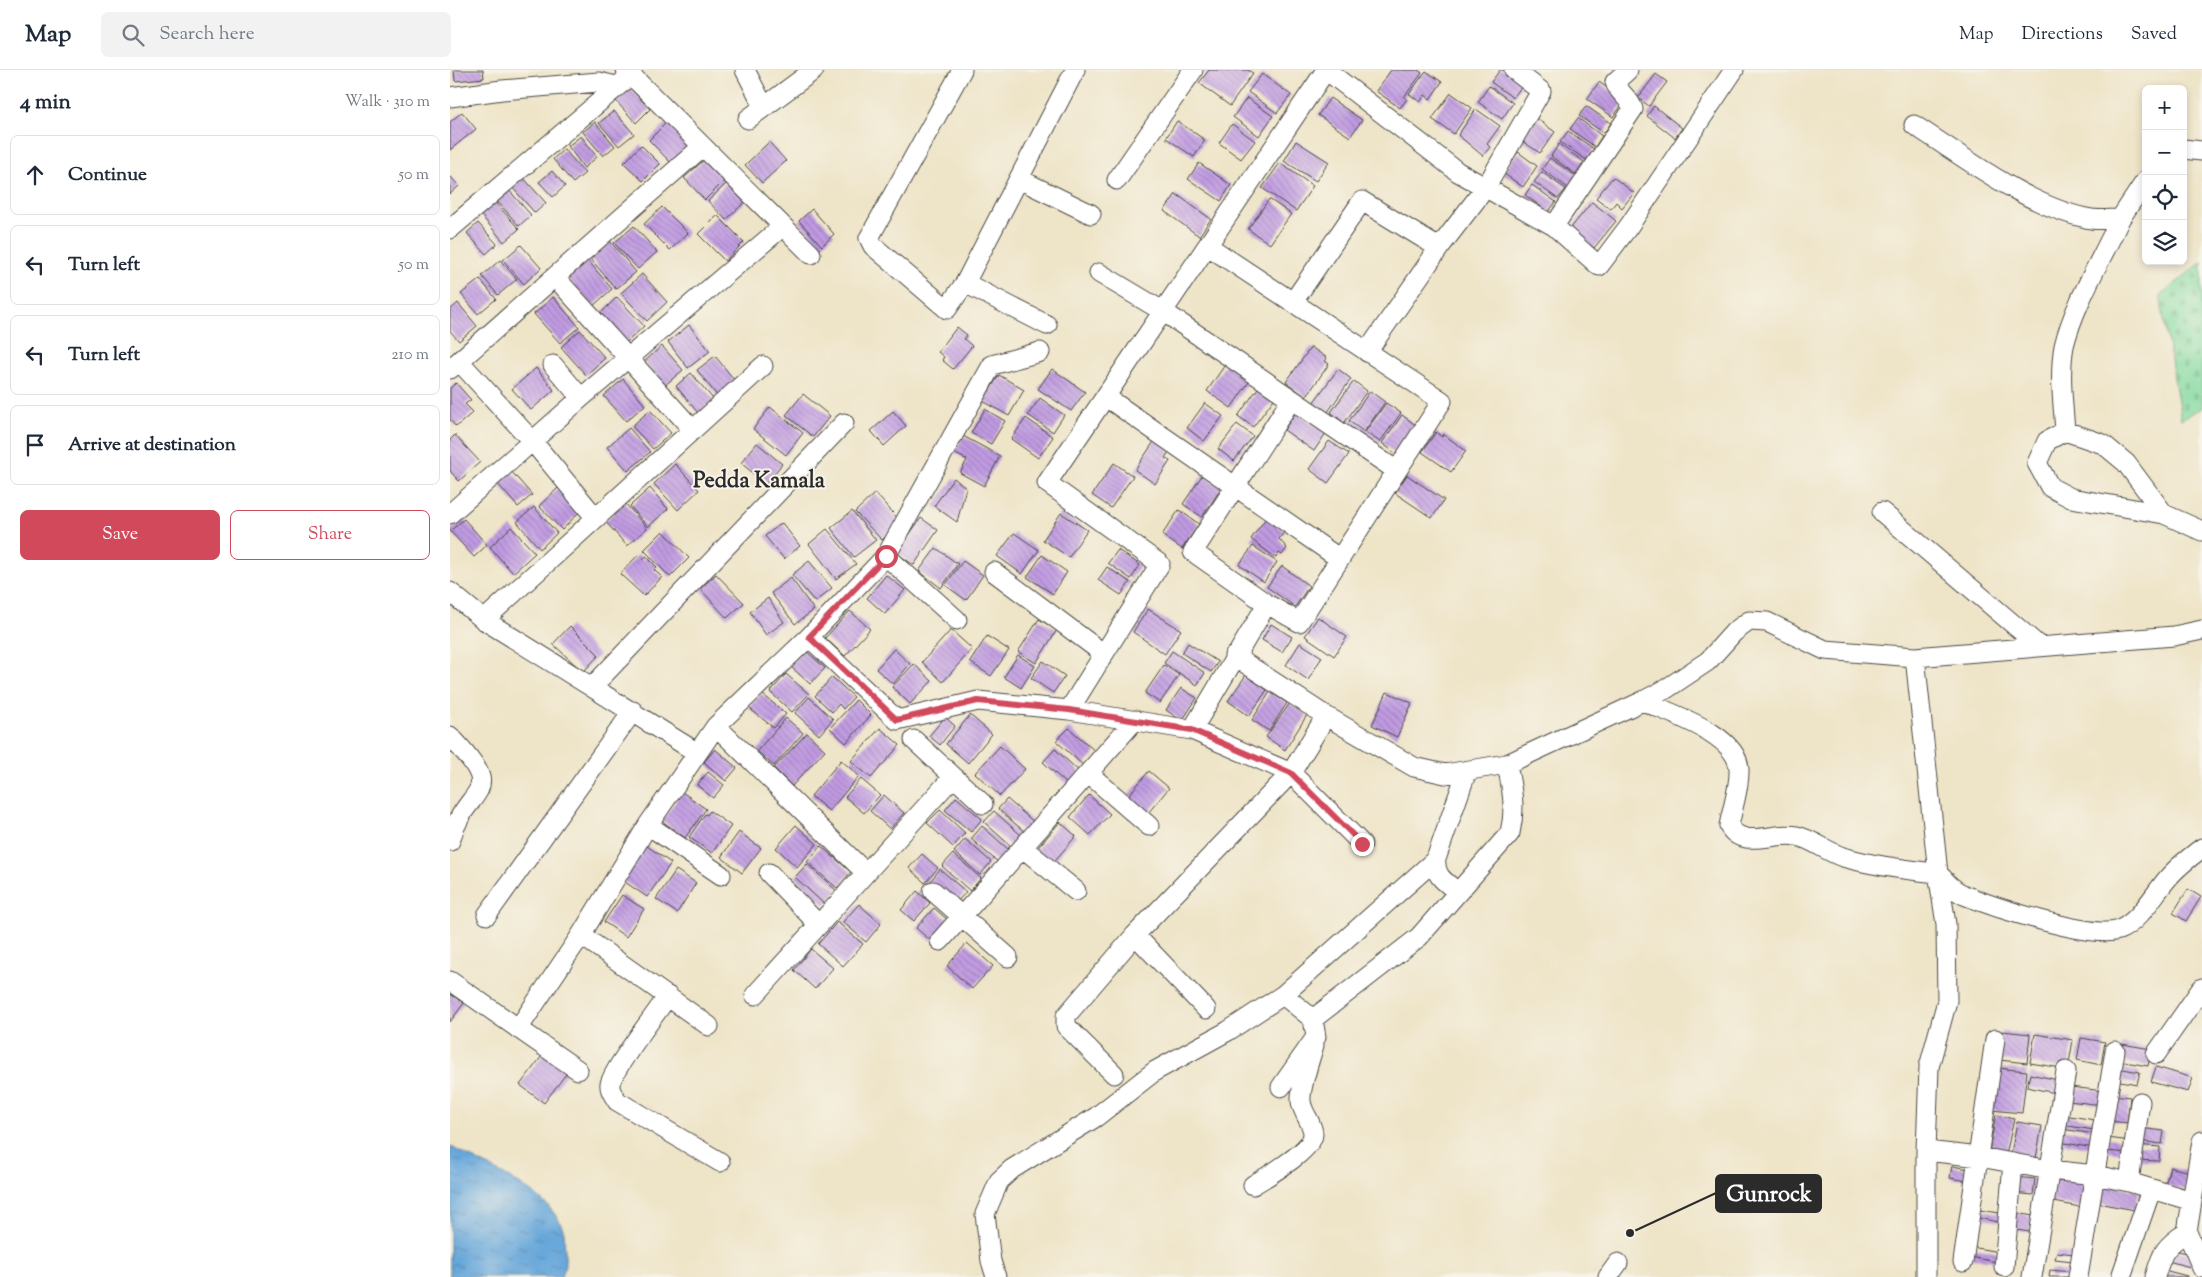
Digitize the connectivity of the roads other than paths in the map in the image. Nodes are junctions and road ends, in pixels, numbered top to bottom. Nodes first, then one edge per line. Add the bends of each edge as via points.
1 (745, 70) edge
2 (814, 70) edge
3 (962, 70) edge
4 (1075, 70) edge
5 (1193, 70) edge
6 (1326, 70) edge
7 (1514, 70) edge
8 (1628, 70) edge
9 (1734, 70) edge
10 (625, 77) edge
11 (450, 97) edge
12 (764, 107) junction
13 (748, 119) dead end
14 (1914, 125) dead end
15 (702, 147) junction
16 (2187, 149) edge
17 (2202, 151) edge
18 (1019, 180) junction
19 (1117, 180) dead end
20 (2142, 186) edge
21 (1486, 188) junction
22 (1091, 214) dead end
23 (2120, 219) junction
24 (783, 226) junction
25 (1554, 226) junction
26 (450, 229) edge
27 (1208, 246) junction
28 (1439, 248) junction
29 (811, 254) dead end
30 (1099, 273) dead end
31 (555, 277) junction
32 (965, 282) junction
33 (1293, 302) junction
34 (1164, 312) junction
35 (1047, 325) dead end
36 (1040, 352) dead end
37 (1367, 352) junction
38 (630, 358) junction
39 (454, 365) edge
40 (553, 365) dead end
41 (764, 366) dead end
42 (1106, 397) junction
43 (581, 398) junction
44 (1290, 400) junction
45 (844, 423) dead end
46 (693, 430) junction
47 (2065, 431) junction
48 (533, 442) junction
49 (1397, 471) junction
50 (1235, 487) junction
51 (1882, 512) dead end
52 (450, 514) edge
53 (2164, 514) junction
54 (595, 517) junction
55 (2202, 531) edge
56 (886, 556) junction
57 (1340, 559) junction
58 (994, 572) dead end
59 (450, 592) edge
60 (1267, 604) junction
61 (484, 620) junction
62 (956, 620) dead end
63 (2202, 630) edge
64 (809, 637) junction
65 (2040, 647) junction
66 (1104, 654) junction
67 (1234, 656) junction
68 (1915, 657) junction
69 (594, 686) junction
70 (1643, 701) junction
71 (1069, 710) junction
72 (633, 711) junction
73 (1326, 716) junction
74 (1135, 720) junction
75 (716, 726) junction
76 (1192, 730) junction
77 (450, 736) edge
78 (914, 740) dead end
79 (696, 752) junction
80 (1507, 764) junction
81 (1467, 771) junction
82 (1291, 773) junction
83 (1089, 774) junction
84 (953, 777) junction
85 (983, 804) dead end
86 (648, 825) junction
87 (1149, 826) dead end
88 (450, 841) edge
89 (1362, 844) dead end
90 (1023, 848) junction
91 (2202, 848) edge
92 (1436, 859) junction
93 (769, 873) dead end
94 (866, 873) junction
95 (1938, 873) junction
96 (721, 875) dead end
97 (933, 890) dead end
98 (1076, 891) dead end
99 (1458, 892) junction
100 (486, 915) dead end
101 (962, 916) junction
102 (819, 925) junction
103 (581, 935) junction
104 (1135, 935) junction
105 (940, 941) dead end
106 (1008, 956) dead end
107 (450, 981) edge
108 (2202, 988) edge
109 (755, 995) dead end
110 (1283, 995) junction
111 (668, 996) junction
112 (1206, 1009) dead end
113 (709, 1026) dead end
114 (1314, 1028) junction
115 (518, 1029) junction
116 (1995, 1038) dead end
117 (2115, 1051) dead end
118 (2156, 1054) dead end
119 (578, 1070) dead end
120 (2066, 1071) dead end
121 (1114, 1074) dead end
122 (1281, 1087) dead end
123 (2140, 1102) dead end
124 (2202, 1141) edge
125 (1926, 1151) junction
126 (1980, 1157) junction
127 (720, 1162) dead end
128 (2013, 1163) junction
129 (2050, 1170) junction
130 (2095, 1175) junction
131 (2199, 1176) edge
132 (2129, 1182) junction
133 (1253, 1185) dead end
134 (2151, 1190) junction
135 (2192, 1201) junction
136 (2187, 1232) junction
137 (1963, 1262) dead end
138 (2004, 1267) dead end
139 (2202, 1268) edge
140 (2122, 1274) dead end
141 (996, 1277) edge
142 (1926, 1277) edge
143 (2032, 1277) edge
144 (2078, 1277) edge
145 (2155, 1277) edge

1 - 12 street
2 - 12 street
3 - 32 street via 869,238 873,246 947,309
4 - 18 street
5 - 19 street
6 - 21 street via 1458,172
6 - 27 street
7 - 21 street via 1541,91
8 - 25 street via 1615,82 1633,109
9 - 25 street via 1630,226 1599,266
10 - 11 street
10 - 15 street
10 - 26 street
12 - 13 street
14 - 23 street via 2008,185 2056,209 2087,219
15 - 24 street
15 - 31 street
16 - 17 street
18 - 22 street
18 - 32 street
20 - 23 street
21 - 25 street
21 - 28 street
23 - 47 street via 2074,316 2064,347
24 - 29 street
24 - 38 street
27 - 33 street
27 - 34 street
28 - 33 street via 1362,201
28 - 37 street
30 - 34 street
31 - 38 street
31 - 39 street
32 - 35 street
33 - 37 street
34 - 42 street
34 - 44 street
36 - 56 street via 992,366
37 - 49 street via 1442,401
38 - 43 street
38 - 46 street
39 - 48 street
40 - 43 street
41 - 46 street
42 - 50 street
42 - 66 street via 1047,483 1160,564
43 - 48 street
44 - 49 street
44 - 50 street
45 - 69 street
46 - 54 street
47 - 53 street via 2103,444 2126,463
47 - 53 street via 2047,441 2037,463 2050,486 2071,498
48 - 52 street
48 - 54 street
49 - 57 street
50 - 57 street
50 - 60 street via 1193,552
51 - 65 street
53 - 55 street
54 - 61 street
56 - 62 street
56 - 64 street
57 - 60 street via 1298,622
58 - 66 street
59 - 61 street
60 - 67 street
61 - 69 street
63 - 65 street via 2174,636
64 - 71 street via 897,720 978,701
64 - 75 street
65 - 68 street
66 - 71 street
67 - 73 street
67 - 76 street
68 - 70 street via 1826,650 1768,622 1749,621 1734,632 1708,661
68 - 95 street
69 - 72 street
70 - 80 street
70 - 95 street via 1723,740 1735,754 1739,770 1729,826 1742,839 1795,836 1841,856 1897,870
71 - 74 street
72 - 79 street
72 - 100 street
73 - 81 street via 1414,767 1445,774
73 - 82 street
74 - 76 street
74 - 83 street
75 - 79 street
75 - 94 street
76 - 82 street
77 - 88 street via 474,762 481,776 481,787 460,818
78 - 84 street
79 - 86 street
80 - 81 street
80 - 99 street via 1514,796 1510,833
81 - 92 street
82 - 89 street
82 - 104 street
83 - 87 street
83 - 90 street
84 - 85 street
84 - 94 street
86 - 96 street
86 - 103 street
90 - 98 street
90 - 101 street
91 - 95 street via 2180,864 2133,920 2119,930 2100,933 2047,921 1963,894
92 - 99 street via 1435,869 1440,879
92 - 110 street
93 - 102 street
94 - 102 street
95 - 125 street via 1946,924 1947,1001 1929,1067
97 - 101 street
99 - 114 street via 1419,937
101 - 105 street
101 - 106 street
102 - 109 street
103 - 111 street
103 - 115 street
104 - 112 street
104 - 121 street via 1066,1016 1066,1026
107 - 115 street
108 - 118 street
110 - 114 street
110 - 141 street via 1228,1031 1155,1071 1096,1117 1012,1169 999,1181 985,1214
111 - 113 street
111 - 127 street via 618,1069 610,1084 612,1093 617,1101
114 - 122 street
114 - 133 street via 1301,1100 1313,1132 1312,1139 1282,1167
115 - 119 street
116 - 126 street
117 - 130 street
120 - 129 street
123 - 132 street
124 - 131 street
125 - 126 street
125 - 142 street
126 - 128 street
126 - 137 street
128 - 129 street
128 - 138 street
129 - 130 street
129 - 143 street
130 - 132 street
130 - 144 street
131 - 135 street
132 - 134 street
134 - 135 street
134 - 140 street
135 - 136 street
136 - 139 street
136 - 145 street via 2164,1249

